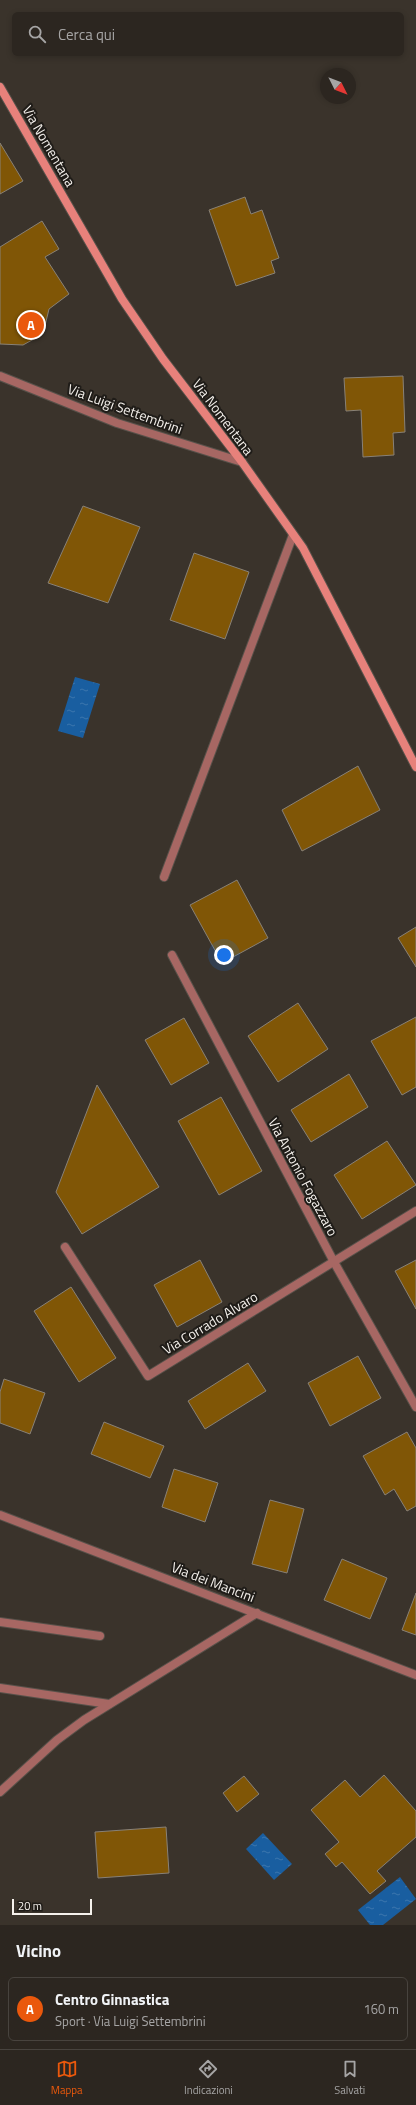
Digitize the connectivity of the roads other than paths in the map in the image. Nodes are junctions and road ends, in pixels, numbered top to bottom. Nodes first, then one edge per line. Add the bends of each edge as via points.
1 (0, 87) edge
2 (0, 376) edge
3 (242, 462) junction
4 (293, 534) junction
5 (416, 767) edge
6 (164, 877) dead end
7 (172, 955) dead end
8 (416, 1211) edge
9 (66, 1247) dead end
10 (334, 1262) junction
11 (416, 1407) edge
12 (0, 1515) edge
13 (256, 1613) junction
14 (0, 1622) edge
15 (100, 1636) dead end
16 (416, 1675) edge
17 (0, 1688) edge
18 (109, 1704) junction
19 (0, 1792) edge

1 - 3 main road, Via Nomentana via 122,299 163,359
2 - 3 street, Via Luigi Settembrini via 117,423
3 - 4 main road, Via Nomentana
4 - 5 main road, Via Nomentana via 307,555
4 - 6 street
7 - 10 street, Via Antonio Fogazzaro
8 - 10 street, Via Corrado Alvaro
9 - 10 street, Via Corrado Alvaro via 148,1376
10 - 11 street, Via Antonio Fogazzaro
12 - 13 street, Via dei Mancini
13 - 16 street, Via dei Mancini
13 - 18 street
14 - 15 street
17 - 18 street
18 - 19 street via 57,1740

